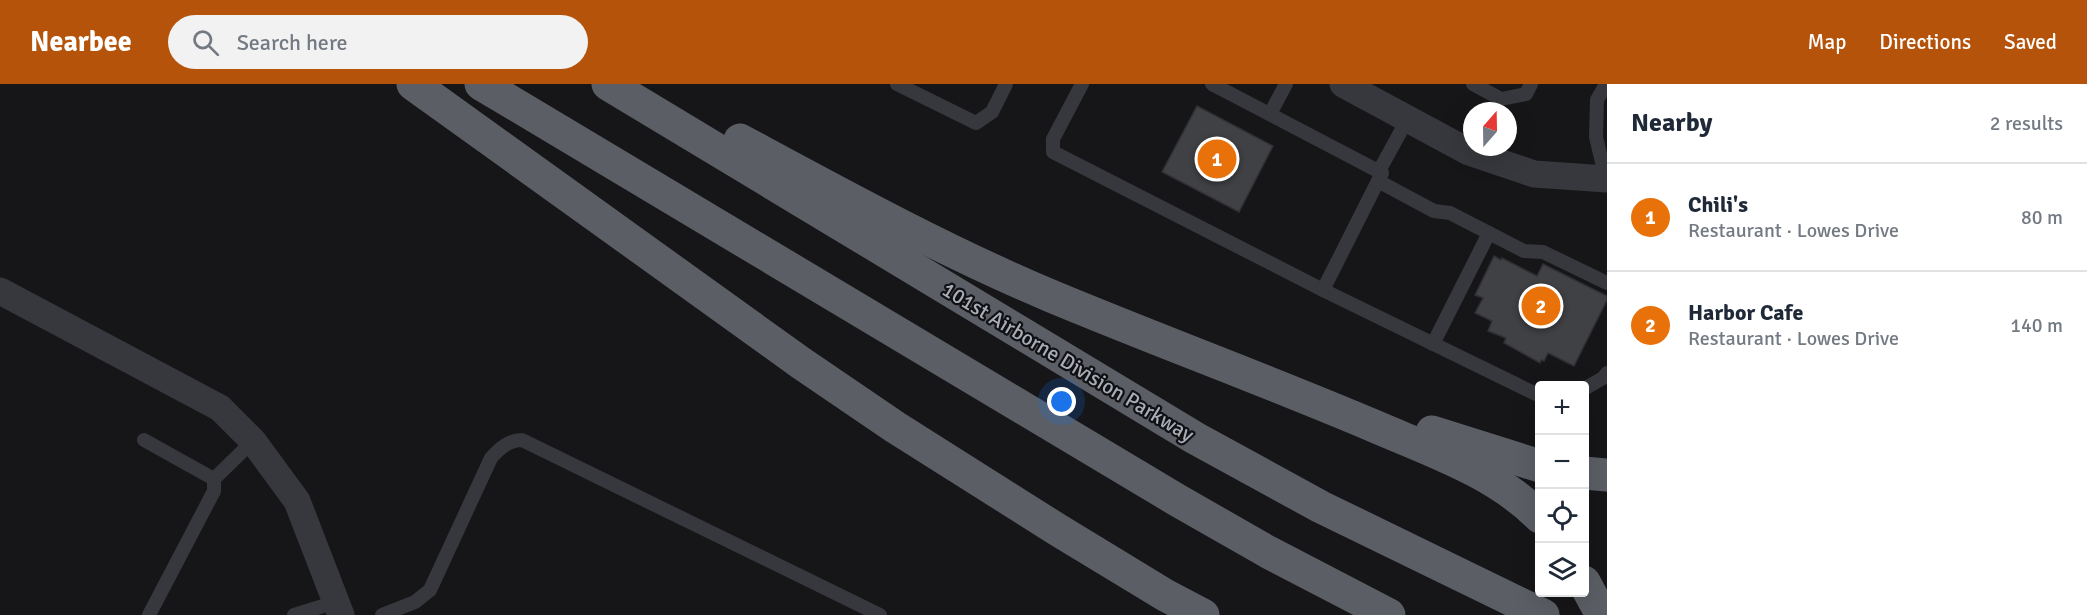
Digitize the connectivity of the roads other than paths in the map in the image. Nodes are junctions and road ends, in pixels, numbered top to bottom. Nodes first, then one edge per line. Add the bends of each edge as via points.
1 (413, 84) edge
2 (481, 84) edge
3 (608, 84) edge
4 (635, 84) edge
5 (898, 84) edge
6 (1006, 84) edge
7 (1082, 84) edge
8 (1212, 84) edge
9 (1286, 84) edge
10 (1343, 84) edge
11 (1473, 84) edge
12 (1531, 84) edge
13 (1606, 84) edge
14 (1270, 114) junction
15 (1407, 120) junction
16 (1378, 176) junction
17 (1606, 179) edge
18 (1489, 233) junction
19 (1607, 283) edge
20 (1323, 290) junction
21 (0, 291) edge
22 (1432, 344) junction
23 (1607, 373) edge
24 (1589, 386) edge
25 (1535, 394) edge
26 (1314, 400) junction
27 (144, 441) dead end
28 (253, 441) junction
29 (1535, 465) edge
30 (1589, 473) edge
31 (1607, 475) edge
32 (214, 478) junction
33 (1535, 513) edge
34 (1589, 591) edge
35 (1165, 595) junction
36 (338, 608) edge
37 (1381, 611) edge
38 (149, 615) edge
39 (294, 615) edge
40 (382, 615) edge
41 (880, 615) edge
42 (1192, 615) edge
43 (1203, 615) edge
44 (1543, 615) edge
45 (1602, 615) edge

1 - 35 highway via 886,421
2 - 37 highway via 1166,494
3 - 44 highway, 101st Airborne Division Parkway via 1195,438 1321,507
4 - 26 highway via 969,260
5 - 6 lane via 976,123 992,112
7 - 20 lane via 1053,140 1053,152
8 - 14 lane
9 - 14 lane
10 - 15 street
11 - 12 lane via 1501,99 1526,94
13 - 17 lane via 1597,100 1596,137
14 - 16 lane
15 - 16 lane
15 - 17 street via 1469,152 1534,174
16 - 18 lane via 1434,211 1450,213
16 - 20 lane
18 - 19 lane via 1524,251 1543,252
18 - 22 lane
20 - 22 lane
21 - 28 street via 220,408
22 - 25 lane
23 - 24 lane
26 - 29 highway
26 - 33 highway via 1475,471 1510,491
27 - 32 lane
28 - 32 lane
28 - 36 street via 297,501
30 - 31 highway
32 - 38 lane via 214,491
34 - 45 highway
35 - 42 highway
35 - 43 highway
36 - 39 lane
40 - 41 lane via 415,602 430,590 491,458 501,447 522,440

